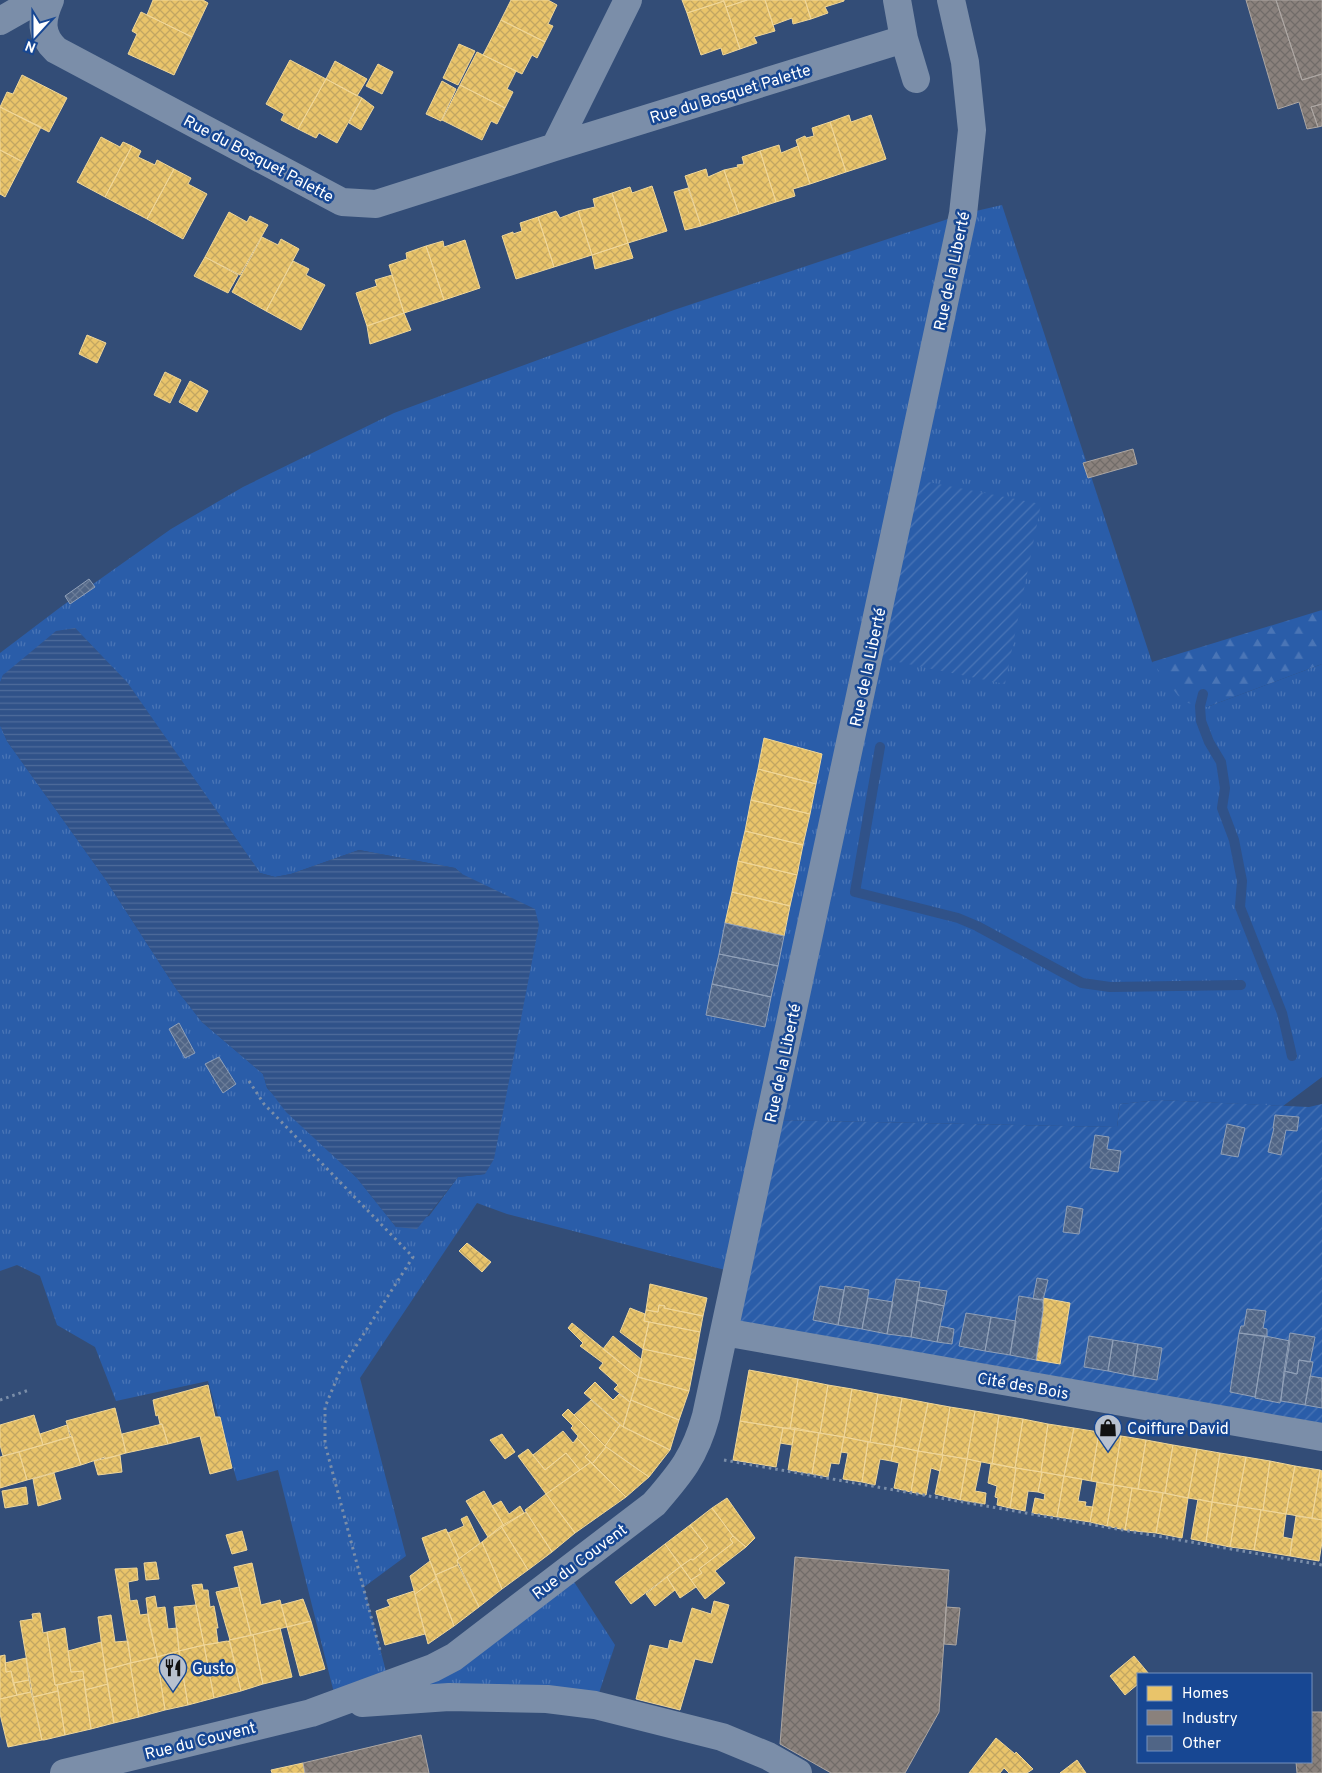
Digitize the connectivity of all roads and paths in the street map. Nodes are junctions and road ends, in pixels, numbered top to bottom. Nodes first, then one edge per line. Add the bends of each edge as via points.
1 (37, 0) edge
2 (50, 0) edge
3 (628, 0) edge
4 (897, 0) edge
5 (951, 0) edge
6 (0, 21) edge
7 (904, 39) junction
8 (916, 79) dead end
9 (555, 147) junction
10 (249, 1081) dead end
11 (724, 1332) junction
12 (29, 1390) dead end
13 (0, 1400) edge
14 (1322, 1437) edge
15 (693, 1454) junction
16 (1322, 1565) edge
17 (389, 1684) junction
18 (336, 1705) junction
19 (120, 1767) edge
20 (64, 1773) edge
21 (798, 1773) edge

1 - 6 street
2 - 9 street, Rue du Bosquet Palette via 43,27 48,42 56,50 342,202 376,204
3 - 9 street
4 - 7 street
5 - 11 street, Rue de la Liberté via 965,62 972,130 963,214
7 - 8 street
7 - 9 street, Rue du Bosquet Palette
10 - 17 path via 264,1104 413,1256 340,1371 325,1407 324,1422 325,1444
11 - 14 street, Cité des Bois
11 - 15 street, Rue du Couvent via 701,1436
12 - 13 path
15 - 16 path
15 - 17 street, Rue du Couvent via 654,1504 454,1657
17 - 18 street, Rue du Couvent
18 - 19 street, Rue du Couvent
18 - 21 street, Rue du Couvent via 449,1697 548,1699 595,1705 722,1737 768,1756
19 - 20 street, Rue du Couvent

